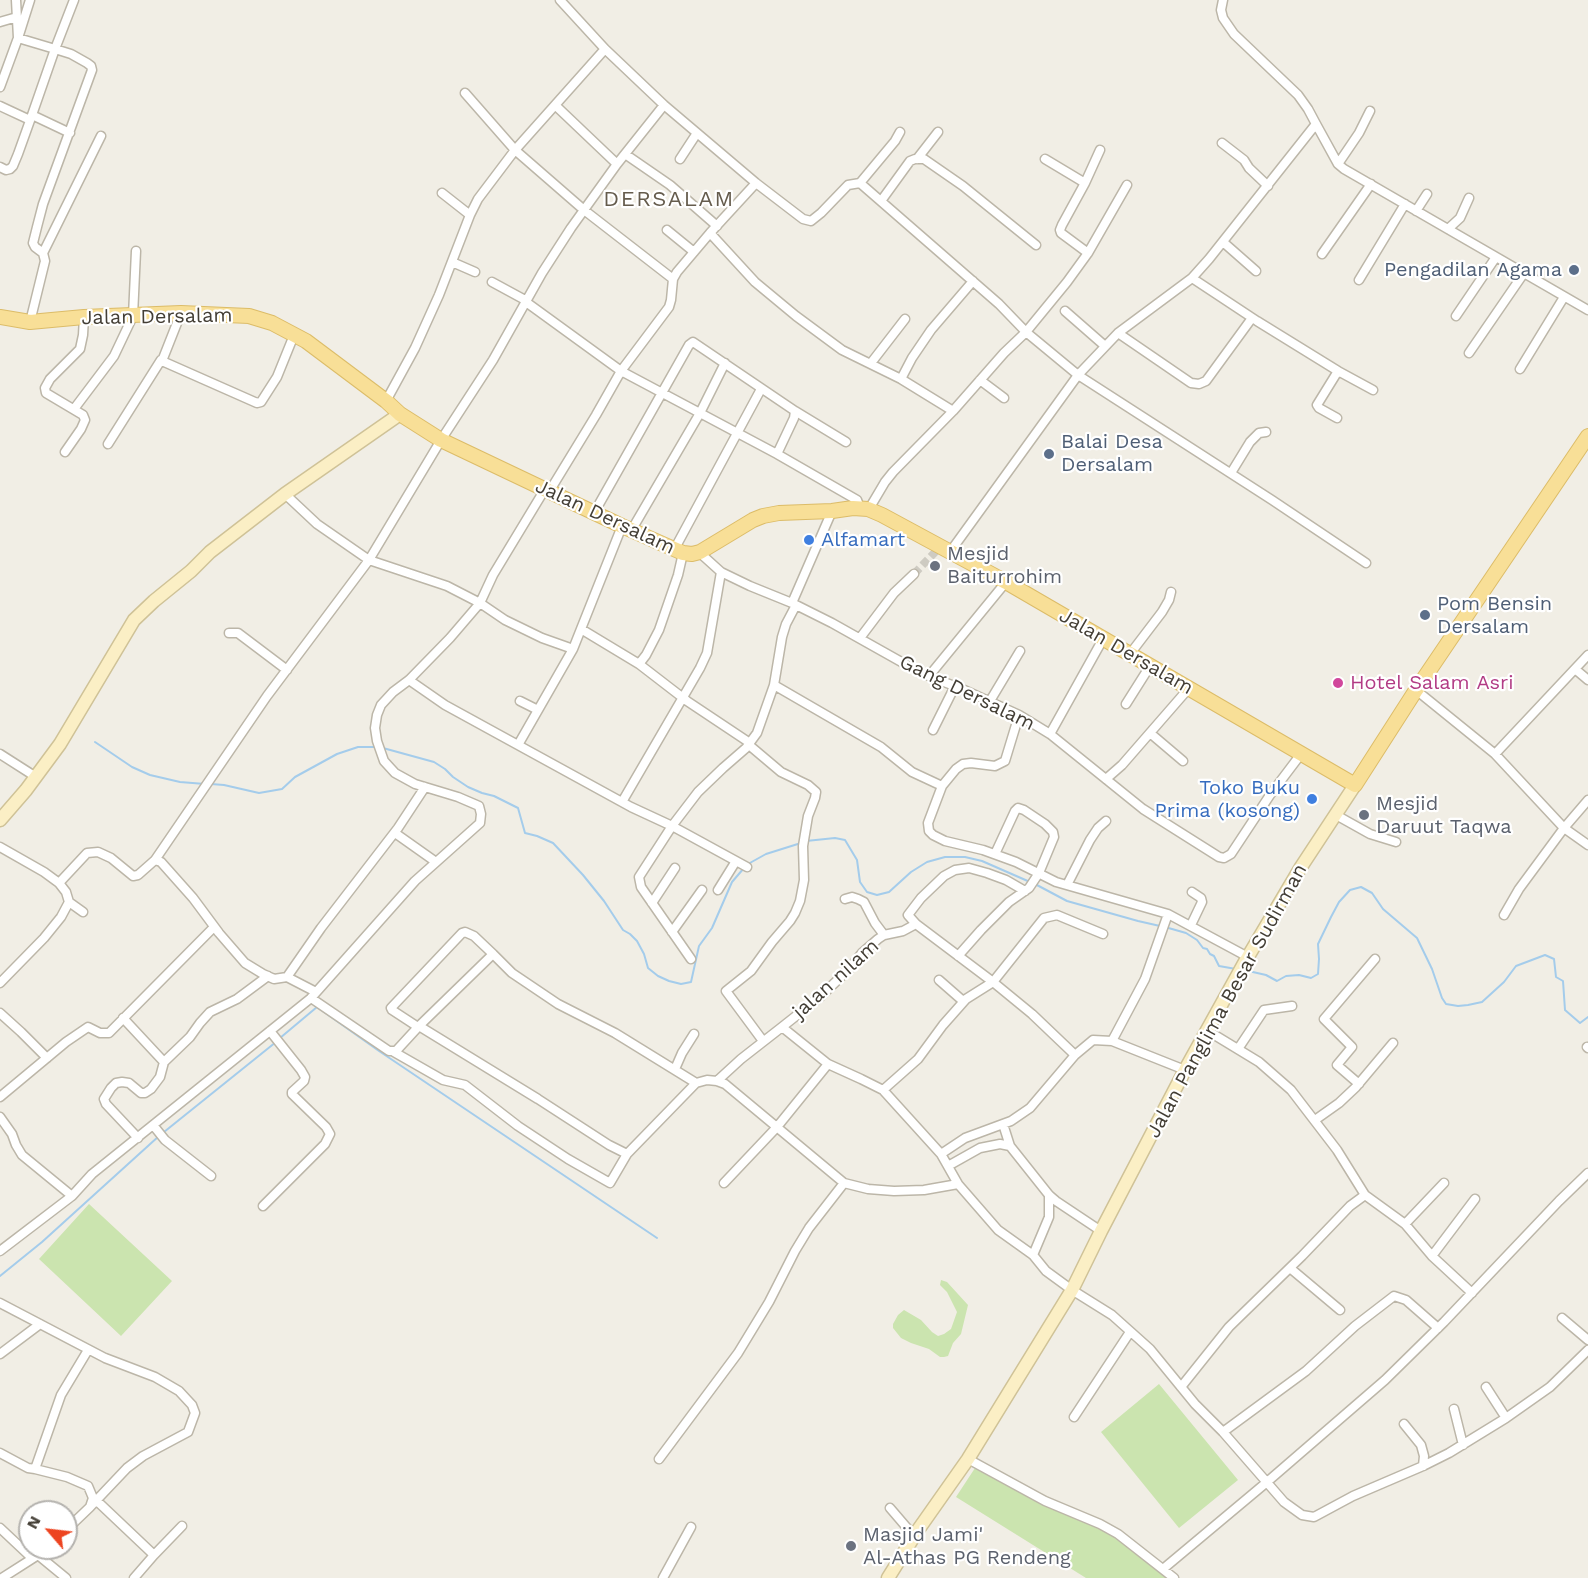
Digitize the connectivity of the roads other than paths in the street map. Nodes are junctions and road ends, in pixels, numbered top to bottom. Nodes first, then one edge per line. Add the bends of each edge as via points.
1 (16, 0) edge
2 (30, 0) edge
3 (74, 0) edge
4 (560, 0) edge
5 (1223, 0) edge
6 (17, 17) junction
7 (0, 22) edge
8 (18, 38) junction
9 (55, 49) junction
10 (605, 50) junction
11 (0, 87) edge
12 (465, 93) dead end
13 (555, 105) junction
14 (664, 105) junction
15 (0, 106) edge
16 (1370, 111) dead end
17 (31, 118) junction
18 (1316, 124) junction
19 (900, 132) dead end
20 (938, 132) dead end
21 (70, 133) junction
22 (697, 134) junction
23 (101, 136) dead end
24 (1222, 142) dead end
25 (515, 150) junction
26 (1100, 150) dead end
27 (625, 154) junction
28 (680, 159) dead end
29 (917, 159) junction
30 (1045, 159) dead end
31 (617, 164) junction
32 (1338, 164) junction
33 (0, 167) edge
34 (756, 183) junction
35 (860, 183) junction
36 (1084, 183) junction
37 (1371, 184) junction
38 (1127, 185) dead end
39 (1268, 186) junction
40 (442, 193) dead end
41 (1427, 194) dead end
42 (1469, 198) dead end
43 (881, 201) junction
44 (1405, 204) junction
45 (584, 210) junction
46 (1416, 211) junction
47 (470, 215) junction
48 (717, 226) junction
49 (1448, 229) junction
50 (667, 230) dead end
51 (710, 233) junction
52 (1223, 242) junction
53 (1036, 245) dead end
54 (136, 251) dead end
55 (694, 252) junction
56 (1088, 253) junction
57 (43, 254) junction
58 (1322, 254) dead end
59 (1496, 257) junction
60 (452, 261) junction
61 (1256, 271) dead end
62 (475, 272) dead end
63 (1524, 273) junction
64 (1192, 278) junction
65 (673, 279) junction
66 (1359, 280) dead end
67 (973, 281) junction
68 (492, 282) dead end
69 (1564, 297) junction
70 (526, 301) junction
71 (1588, 310) edge
72 (1065, 311) dead end
73 (181, 313) junction
74 (133, 316) junction
75 (1456, 316) dead end
76 (0, 317) edge
77 (84, 317) junction
78 (1252, 318) junction
79 (905, 319) dead end
80 (30, 322) junction
81 (1026, 332) junction
82 (1118, 333) junction
83 (294, 335) junction
84 (1105, 346) junction
85 (1469, 353) dead end
86 (161, 360) junction
87 (725, 363) junction
88 (871, 363) junction
89 (1520, 369) dead end
90 (621, 371) junction
91 (1338, 371) junction
92 (1078, 375) junction
93 (901, 379) junction
94 (980, 380) junction
95 (761, 389) junction
96 (1374, 390) dead end
97 (663, 393) junction
98 (1004, 398) dead end
99 (386, 401) junction
100 (74, 409) junction
101 (795, 411) junction
102 (953, 411) junction
103 (700, 413) junction
104 (400, 414) junction
105 (1337, 418) dead end
106 (737, 432) junction
107 (1266, 432) dead end
108 (1588, 436) edge
109 (441, 440) junction
110 (846, 442) dead end
111 (108, 444) dead end
112 (65, 452) dead end
113 (777, 454) junction
114 (1231, 473) junction
115 (547, 491) junction
116 (285, 494) junction
117 (865, 509) junction
118 (832, 511) junction
119 (594, 513) junction
120 (626, 529) junction
121 (943, 549) junction
122 (678, 551) junction
123 (700, 553) junction
124 (369, 560) junction
125 (1366, 563) dead end
126 (721, 572) junction
127 (914, 574) tunnel mouth
128 (1006, 582) junction
129 (1171, 592) dead end
130 (480, 603) junction
131 (794, 604) junction
132 (581, 629) junction
133 (229, 633) dead end
134 (860, 638) junction
135 (1103, 639) junction
136 (573, 649) junction
137 (1020, 651) dead end
138 (1130, 654) junction
139 (1588, 655) edge
140 (639, 663) junction
141 (1150, 666) junction
142 (1575, 669) junction
143 (287, 670) junction
144 (929, 676) junction
145 (409, 680) junction
146 (1588, 680) edge
147 (774, 685) junction
148 (955, 686) junction
149 (1189, 688) junction
150 (1416, 690) junction
151 (684, 698) junction
152 (520, 701) dead end
153 (990, 701) junction
154 (1126, 704) dead end
155 (538, 710) junction
156 (1019, 714) junction
157 (933, 730) dead end
158 (1150, 733) junction
159 (1050, 734) junction
160 (750, 744) junction
161 (518, 745) junction
162 (0, 754) edge
163 (1301, 754) junction
164 (1495, 754) junction
165 (1182, 761) dead end
166 (36, 777) junction
167 (1106, 779) junction
168 (1355, 785) junction
169 (942, 786) junction
170 (425, 787) junction
171 (1588, 800) edge
172 (622, 802) junction
173 (1336, 815) junction
174 (0, 820) edge
175 (1106, 821) dead end
176 (672, 826) junction
177 (1564, 828) junction
178 (395, 833) junction
179 (1396, 842) dead end
180 (1588, 845) edge
181 (0, 847) edge
182 (995, 855) junction
183 (155, 860) junction
184 (736, 861) junction
185 (436, 862) junction
186 (747, 867) dead end
187 (675, 868) dead end
188 (1037, 876) junction
189 (59, 883) junction
190 (1067, 885) junction
191 (702, 890) dead end
192 (718, 890) dead end
193 (1027, 890) junction
194 (1192, 892) dead end
195 (845, 899) dead end
196 (69, 902) junction
197 (652, 903) junction
198 (83, 912) dead end
199 (1504, 915) dead end
200 (1166, 919) junction
201 (916, 924) junction
202 (1191, 925) junction
203 (214, 927) junction
204 (672, 932) junction
205 (1103, 934) dead end
206 (884, 935) junction
207 (493, 954) junction
208 (958, 956) junction
209 (1247, 958) junction
210 (691, 959) dead end
211 (1375, 959) dead end
212 (268, 976) junction
213 (287, 977) junction
214 (939, 980) dead end
215 (993, 982) junction
216 (0, 983) edge
217 (313, 995) junction
218 (963, 1001) junction
219 (1292, 1006) dead end
220 (0, 1014) edge
221 (123, 1018) junction
222 (418, 1027) junction
223 (783, 1027) junction
224 (1208, 1031) junction
225 (272, 1033) junction
226 (694, 1034) dead end
227 (763, 1041) junction
228 (1112, 1041) junction
229 (1394, 1043) dead end
230 (1238, 1049) junction
231 (394, 1052) junction
232 (1075, 1055) junction
233 (47, 1058) junction
234 (164, 1062) junction
235 (828, 1064) junction
236 (675, 1069) junction
237 (1185, 1070) junction
238 (717, 1081) junction
239 (696, 1083) junction
240 (1359, 1084) junction
241 (883, 1090) junction
242 (0, 1097) edge
243 (0, 1117) edge
244 (1316, 1120) junction
245 (1003, 1124) junction
246 (155, 1127) junction
247 (777, 1127) junction
248 (138, 1138) junction
249 (1011, 1146) junction
250 (627, 1154) junction
251 (941, 1154) junction
252 (948, 1166) junction
253 (1588, 1173) edge
254 (211, 1176) dead end
255 (724, 1183) dead end
256 (844, 1183) junction
257 (1444, 1183) dead end
258 (958, 1184) junction
259 (1365, 1194) junction
260 (1049, 1195) junction
261 (72, 1196) junction
262 (1474, 1199) dead end
263 (263, 1206) dead end
264 (1405, 1224) junction
265 (1101, 1231) junction
266 (0, 1251) edge
267 (1033, 1255) junction
268 (1432, 1256) junction
269 (1290, 1268) junction
270 (1072, 1290) junction
271 (1472, 1293) junction
272 (0, 1303) edge
273 (1340, 1310) dead end
274 (1562, 1318) dead end
275 (40, 1324) junction
276 (1438, 1328) junction
277 (1130, 1332) junction
278 (1588, 1340) edge
279 (88, 1350) junction
280 (1588, 1350) edge
281 (0, 1354) edge
282 (1181, 1387) junction
283 (1486, 1387) dead end
284 (1454, 1409) dead end
285 (1074, 1417) dead end
286 (1506, 1418) junction
287 (1404, 1424) dead end
288 (1223, 1432) junction
289 (1463, 1445) junction
290 (0, 1453) edge
291 (659, 1459) dead end
292 (968, 1459) junction
293 (1423, 1466) junction
294 (36, 1469) junction
295 (1267, 1482) junction
296 (93, 1504) junction
297 (890, 1508) dead end
298 (78, 1518) edge
299 (182, 1526) dead end
300 (691, 1527) dead end
301 (0, 1528) edge
302 (914, 1536) junction
303 (18, 1542) edge
304 (154, 1555) junction
305 (29, 1560) edge
306 (41, 1560) edge
307 (1163, 1569) junction
308 (2, 1578) edge
309 (66, 1578) edge
310 (134, 1578) edge
311 (663, 1578) edge
312 (888, 1578) edge
313 (1174, 1578) edge

1 - 6 street
2 - 8 street
3 - 9 street
4 - 10 street
5 - 18 street via 1223,18 1234,34 1298,95
6 - 7 street
6 - 8 street
8 - 9 street
8 - 11 street
9 - 17 street
9 - 21 street via 87,63 92,70
10 - 13 street
10 - 14 street
12 - 25 street
13 - 25 street
13 - 31 street
14 - 22 street
14 - 27 street
15 - 17 street
16 - 32 street
17 - 21 street
17 - 33 street via 13,166 6,170
18 - 32 street
18 - 39 street
19 - 35 street
20 - 29 street
21 - 57 street via 33,243
22 - 28 street
22 - 34 street
23 - 57 street
24 - 39 street
25 - 45 street
25 - 47 street
26 - 36 street
27 - 31 street
27 - 48 street via 670,185
29 - 43 street via 910,161
29 - 53 street via 931,163
30 - 36 street
31 - 45 street
32 - 37 street
34 - 35 street via 811,221 848,185
34 - 48 street
35 - 43 street
36 - 56 street via 1060,230
37 - 44 street
37 - 58 street
38 - 56 street
39 - 52 street
40 - 47 street
41 - 46 street
42 - 49 street via 1460,218
43 - 67 street
44 - 46 street
44 - 66 street
45 - 65 street
45 - 70 street
46 - 49 street
47 - 60 street
48 - 51 street
49 - 59 street
50 - 55 street
51 - 55 street
51 - 88 street via 755,282 796,316 842,350
52 - 61 street
52 - 64 street
54 - 74 street
55 - 65 street
56 - 81 street
57 - 80 street via 45,261
59 - 63 street
59 - 75 street
60 - 62 street
60 - 99 street via 415,348
63 - 69 street
63 - 85 street
64 - 78 street
64 - 82 street
65 - 90 street via 669,307
67 - 81 street
67 - 93 street via 931,330
68 - 70 street
69 - 71 street
69 - 89 street
70 - 90 street
70 - 109 street
72 - 84 street
73 - 74 main road, Jalan Dersalam
73 - 83 main road, Jalan Dersalam via 249,316
73 - 86 street
74 - 77 main road, Jalan Dersalam
74 - 100 street via 114,356
76 - 80 main road, Jalan Dersalam
77 - 80 main road, Jalan Dersalam
77 - 100 street via 80,349 45,388 46,393
78 - 82 street via 1206,381 1199,384 1191,383
78 - 91 street
79 - 88 street
81 - 92 street
81 - 94 street
82 - 84 street
83 - 86 street via 277,377 259,404
83 - 99 main road, Jalan Dersalam
84 - 92 street
86 - 111 street
87 - 95 street
87 - 97 street via 693,342
87 - 103 street
88 - 93 street
90 - 97 street
90 - 115 street
91 - 96 street
91 - 105 street via 1317,405
92 - 114 street
92 - 121 street
93 - 102 street
94 - 98 street
94 - 102 street
95 - 101 street
95 - 106 street
97 - 103 street
97 - 119 street
99 - 104 main road, Jalan Dersalam
100 - 112 street via 85,420
101 - 110 street
101 - 113 street
102 - 117 street via 893,472
103 - 106 street
103 - 120 street
104 - 109 main road, Jalan Dersalam
104 - 116 main road
106 - 113 street
106 - 122 street
107 - 114 street via 1250,442
108 - 150 main road, Jalan Panglima Besar Sudirman
109 - 115 main road, Jalan Dersalam
109 - 124 street
113 - 117 street via 857,500
114 - 125 street
115 - 119 main road, Jalan Dersalam
115 - 130 street via 493,575
116 - 124 street via 316,524
116 - 166 main road via 210,552 134,620
117 - 118 main road, Jalan Dersalam
117 - 121 main road, Jalan Dersalam
118 - 123 main road, Jalan Dersalam via 763,516
118 - 131 street
119 - 120 main road, Jalan Dersalam
120 - 122 main road, Jalan Dersalam
120 - 132 street
121 - 128 main road, Jalan Dersalam
122 - 123 main road, Jalan Dersalam
122 - 140 street via 678,575 659,630
123 - 126 street, Gang Dersalam
124 - 130 street via 447,586
124 - 143 street
126 - 131 street, Gang Dersalam
126 - 151 street via 707,653
127 - 134 street
128 - 135 main road, Jalan Dersalam
128 - 144 street
129 - 138 street via 1170,600
130 - 136 street via 505,620
130 - 145 street
131 - 134 street, Gang Dersalam
131 - 147 street via 782,638
132 - 136 street
132 - 140 street
133 - 143 street via 238,633
134 - 144 street, Gang Dersalam
135 - 138 main road, Jalan Dersalam
135 - 159 street
136 - 155 street
137 - 153 street
138 - 141 main road, Jalan Dersalam
139 - 142 street
140 - 151 street
141 - 149 main road, Jalan Dersalam
141 - 154 street
142 - 146 street
142 - 164 street
143 - 183 street
144 - 148 street, Gang Dersalam
145 - 161 street via 445,705
145 - 170 street via 381,705 375,728 384,761 395,773
147 - 160 street
147 - 169 street via 881,747 912,772
148 - 153 street, Gang Dersalam
148 - 157 street
149 - 158 street
149 - 163 main road, Jalan Dersalam
150 - 164 street
150 - 168 main road, Jalan Panglima Besar Sudirman
151 - 160 street
151 - 172 street
152 - 155 street
153 - 156 street, Gang Dersalam
155 - 161 street
156 - 159 street, Gang Dersalam
156 - 169 street via 1005,761 995,766 963,764
158 - 165 street
158 - 167 street
159 - 167 street, Gang Dersalam
160 - 176 street via 698,792
160 - 227 street via 781,772 816,792 803,846 800,901 790,921 751,970 726,992
161 - 172 street
162 - 166 street
163 - 167 street, Gang Dersalam via 1231,854 1224,858 1143,809
163 - 168 main road, Jalan Dersalam
164 - 177 street
166 - 174 main road
168 - 173 main road, Jalan Panglima Besar Sudirman
169 - 182 street via 928,823 929,831
170 - 178 street
170 - 185 street via 479,806 481,814 480,823
171 - 177 street
172 - 176 street
173 - 179 street via 1370,834
173 - 209 main road, Jalan Panglima Besar Sudirman
175 - 190 street via 1090,840
176 - 184 street
176 - 197 street via 639,877
177 - 180 street
177 - 199 street
178 - 185 street
178 - 213 street
181 - 189 street
182 - 188 street via 1016,862
182 - 188 street via 1015,811 1022,808 1054,835
183 - 189 street via 133,876 111,858 98,852 87,853
183 - 203 street via 193,898
184 - 186 street
184 - 192 street
185 - 217 street
187 - 197 street
188 - 190 street
188 - 193 street
189 - 196 street
190 - 200 street
191 - 204 street
193 - 201 street via 969,868 955,870 921,898 908,915
193 - 208 street via 1009,902
194 - 202 street via 1202,902
195 - 206 street via 852,897 864,902
196 - 198 street
196 - 216 street via 61,917
197 - 204 street
200 - 202 street
200 - 228 street via 1141,987
201 - 206 street, jalan nilam
201 - 208 street
202 - 209 street
203 - 212 street via 245,963
203 - 221 street
204 - 210 street
205 - 215 street via 1057,915 1044,918
206 - 223 street, jalan nilam
207 - 222 street
207 - 222 street via 474,936 462,933 391,1008
207 - 236 street via 512,973 558,1004
208 - 215 street
209 - 224 main road, Jalan Panglima Besar Sudirman
211 - 240 street via 1324,1018 1352,1047 1337,1065
212 - 213 street
212 - 234 street via 237,999 210,1012
213 - 217 street
214 - 218 street
215 - 218 street
215 - 232 street
217 - 225 street
217 - 231 street
218 - 241 street via 918,1059
219 - 230 street via 1264,1010
220 - 233 street
221 - 233 street via 108,1033 88,1026
221 - 234 street
222 - 231 street
222 - 250 street
223 - 227 street, jalan nilam
223 - 235 street
224 - 230 street
224 - 237 main road, Jalan Panglima Besar Sudirman
225 - 246 street
225 - 263 street via 304,1077 292,1094 330,1134
226 - 236 street
227 - 238 street, jalan nilam
228 - 232 street via 1093,1040
228 - 237 street
229 - 240 street
230 - 244 street via 1291,1090
231 - 250 street via 443,1080 465,1085 518,1126 610,1183
232 - 245 street via 1030,1108
233 - 242 street
234 - 248 street via 160,1077 145,1093 122,1082 116,1083 104,1099
235 - 241 street
235 - 247 street
236 - 239 street
237 - 265 main road, Jalan Panglima Besar Sudirman
238 - 239 street
238 - 247 street
239 - 250 street
240 - 244 street
241 - 251 street
243 - 261 street via 22,1155
244 - 259 street
245 - 249 street
245 - 251 street via 965,1138
246 - 248 street
246 - 254 street via 163,1138
247 - 255 street
247 - 256 street
248 - 261 street via 92,1174
249 - 252 street via 980,1148
249 - 260 street
251 - 252 street
252 - 258 street
253 - 271 street
256 - 258 street via 894,1191
256 - 291 street via 809,1228 738,1353
257 - 264 street
258 - 267 street via 998,1230
259 - 264 street
259 - 269 street
260 - 265 street
260 - 267 street via 1049,1217
261 - 266 street
262 - 268 street
264 - 268 street
265 - 270 main road, Jalan Panglima Besar Sudirman
267 - 270 street via 1046,1271
268 - 271 street
269 - 273 street
269 - 282 street via 1230,1327
270 - 277 street via 1112,1315
270 - 292 main road, Jalan Panglima Besar Sudirman
271 - 276 street
272 - 275 street
274 - 278 street
275 - 279 street
275 - 281 street
276 - 288 street via 1406,1300 1394,1296 1306,1371
276 - 295 street via 1385,1380
277 - 282 street via 1150,1349
277 - 285 street
279 - 294 street via 61,1395
279 - 296 street via 179,1391 195,1413 188,1432 127,1468
280 - 286 street via 1550,1386
282 - 288 street
283 - 286 street
284 - 289 street
286 - 289 street
287 - 293 street via 1421,1445
288 - 295 street
289 - 293 street
290 - 294 street
292 - 302 main road, Jalan Panglima Besar Sudirman
292 - 307 street via 1045,1501 1118,1534
293 - 295 street via 1314,1516 1302,1515 1284,1502
294 - 296 street via 88,1486
295 - 307 street
296 - 298 street
296 - 304 street
297 - 302 street
299 - 304 street
300 - 311 street
301 - 303 street
302 - 312 main road, Jalan Panglima Besar Sudirman
304 - 310 street
305 - 308 street
306 - 309 street
307 - 313 street

